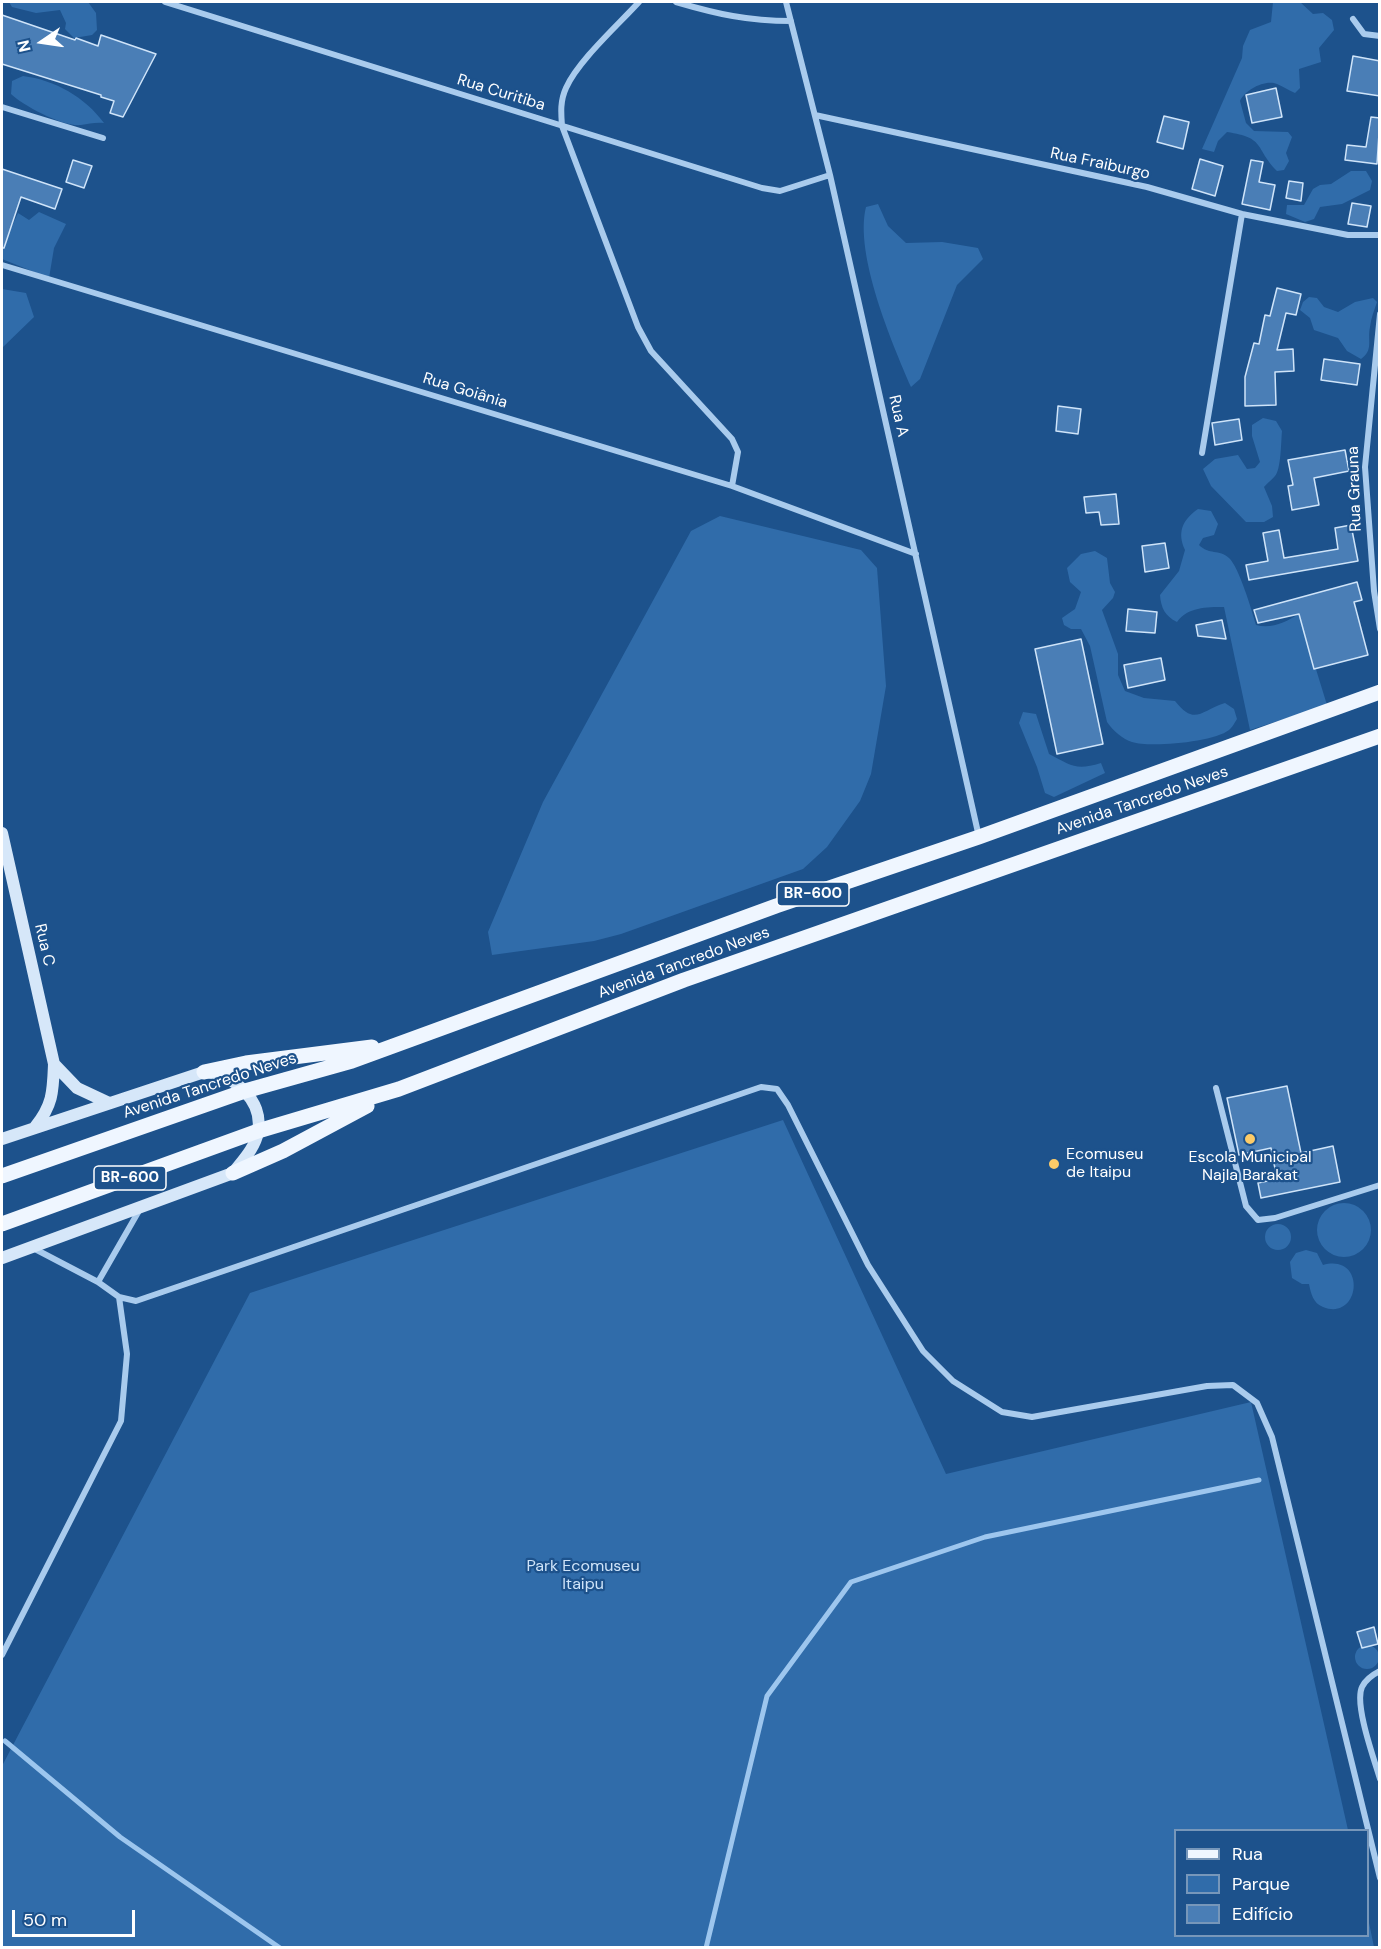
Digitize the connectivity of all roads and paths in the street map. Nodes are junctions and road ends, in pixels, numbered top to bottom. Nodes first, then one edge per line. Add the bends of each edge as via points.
1 (165, 2) edge
2 (639, 2) edge
3 (676, 2) edge
4 (786, 2) edge
5 (1353, 19) dead end
6 (791, 21) junction
7 (1380, 36) edge
8 (2, 107) edge
9 (815, 115) junction
10 (562, 126) junction
11 (103, 138) dead end
12 (830, 176) junction
13 (1242, 214) junction
14 (1380, 235) edge
15 (2, 265) edge
16 (1380, 314) edge
17 (1202, 453) dead end
18 (732, 486) junction
19 (916, 554) junction
20 (1380, 628) edge
21 (1380, 692) edge
22 (1380, 736) edge
23 (2, 833) edge
24 (979, 837) junction
25 (390, 1045) junction
26 (54, 1064) junction
27 (204, 1072) junction
28 (1216, 1088) dead end
29 (399, 1089) junction
30 (245, 1091) junction
31 (109, 1103) junction
32 (34, 1127) junction
33 (258, 1131) junction
34 (2, 1139) edge
35 (233, 1173) junction
36 (2, 1176) edge
37 (1380, 1185) edge
38 (140, 1208) junction
39 (2, 1224) edge
40 (33, 1248) junction
41 (2, 1258) edge
42 (99, 1282) junction
43 (119, 1297) junction
44 (2, 1655) edge
45 (1379, 1671) edge
46 (1380, 1779) edge
47 (1368, 1829) edge
48 (1369, 1833) edge
49 (1380, 1878) edge

1 - 10 street, Rua Curitiba
2 - 10 street via 565,89
3 - 6 street via 752,21
4 - 6 street, Rua A
5 - 7 street via 1364,34
6 - 9 street, Rua A
8 - 11 street
9 - 12 street, Rua A
9 - 13 street, Rua Fraiburgo via 1147,188
10 - 12 street, Rua Curitiba via 762,188 780,191
10 - 18 street via 642,335 651,351 732,439 738,452
12 - 19 street, Rua A
13 - 14 street, Rua Fraiburgo via 1348,235
13 - 17 street
15 - 18 street, Rua Goiânia
16 - 20 street, Rua Grauna via 1365,467
18 - 19 street, Rua Goiânia
19 - 24 street, Rua A
21 - 24 main road, Avenida Tancredo Neves / BR-600
22 - 29 main road, Avenida Tancredo Neves / BR-600 via 684,980
23 - 26 street, Rua C
24 - 25 main road, Avenida Tancredo Neves / BR-600
25 - 27 main road
25 - 30 main road, Avenida Tancredo Neves / BR-600 via 352,1061
26 - 31 street via 77,1088
26 - 32 street, Rua C via 53,1092 47,1111
27 - 30 street via 220,1073
27 - 31 street
28 - 37 street via 1246,1206 1258,1220
29 - 33 main road, Avenida Tancredo Neves / BR-600
29 - 35 main road
30 - 33 street via 254,1103
30 - 36 main road, Avenida Tancredo Neves / BR-600
31 - 32 street
32 - 34 street
33 - 35 street via 251,1150
33 - 39 main road, Avenida Tancredo Neves / BR-600
35 - 38 street
38 - 40 street
38 - 42 street
40 - 41 street
40 - 42 street
42 - 43 street
43 - 44 street via 127,1354 121,1421
43 - 47 street via 136,1300 158,1295 761,1087 777,1089 867,1265 923,1351 952,1381 1002,1412 1032,1417 1216,1386 1233,1385 1257,1403 1272,1437
45 - 46 street via 1361,1689 1360,1705
48 - 49 street

